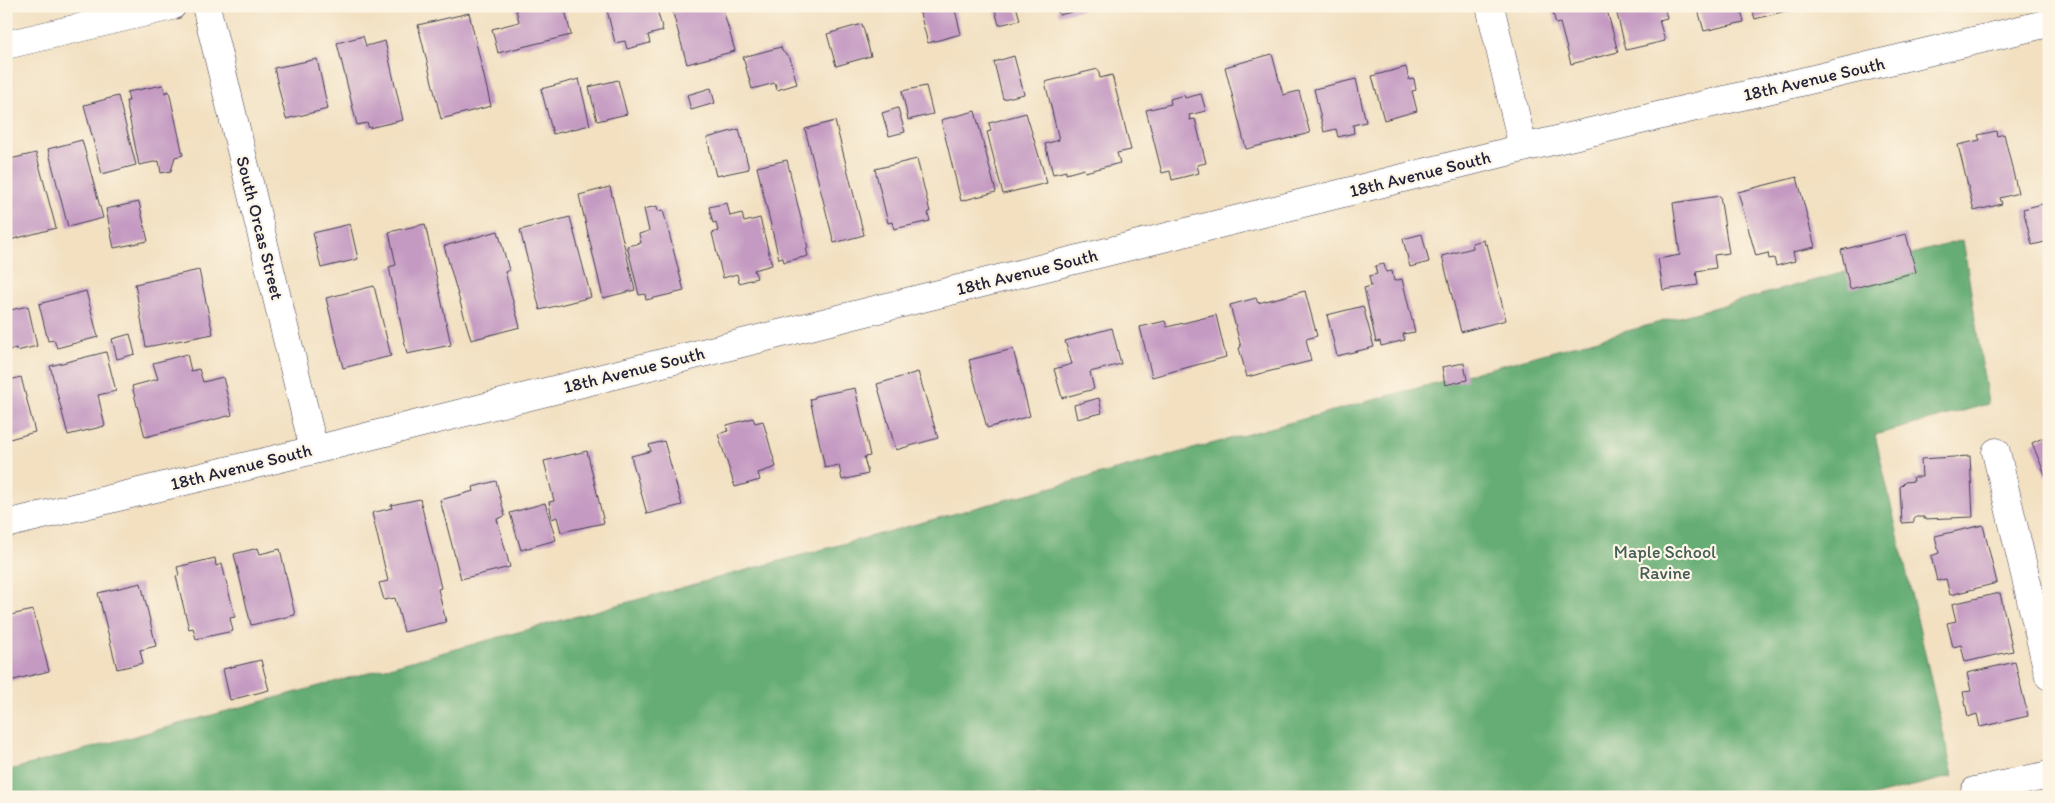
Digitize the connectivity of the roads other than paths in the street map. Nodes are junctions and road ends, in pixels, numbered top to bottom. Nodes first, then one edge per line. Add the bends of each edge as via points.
1 (172, 6) edge
2 (206, 6) edge
3 (1490, 6) edge
4 (2049, 23) edge
5 (6, 46) edge
6 (1523, 148) junction
7 (314, 450) junction
8 (1996, 452) dead end
9 (6, 524) edge
10 (2049, 676) edge
11 (2049, 775) edge
12 (1976, 797) edge

1 - 5 street
2 - 7 street, South Orcas Street
3 - 6 street
4 - 6 street, 18th Avenue South
6 - 7 street, 18th Avenue South
7 - 9 street, 18th Avenue South
8 - 10 street
11 - 12 street via 1975,791

